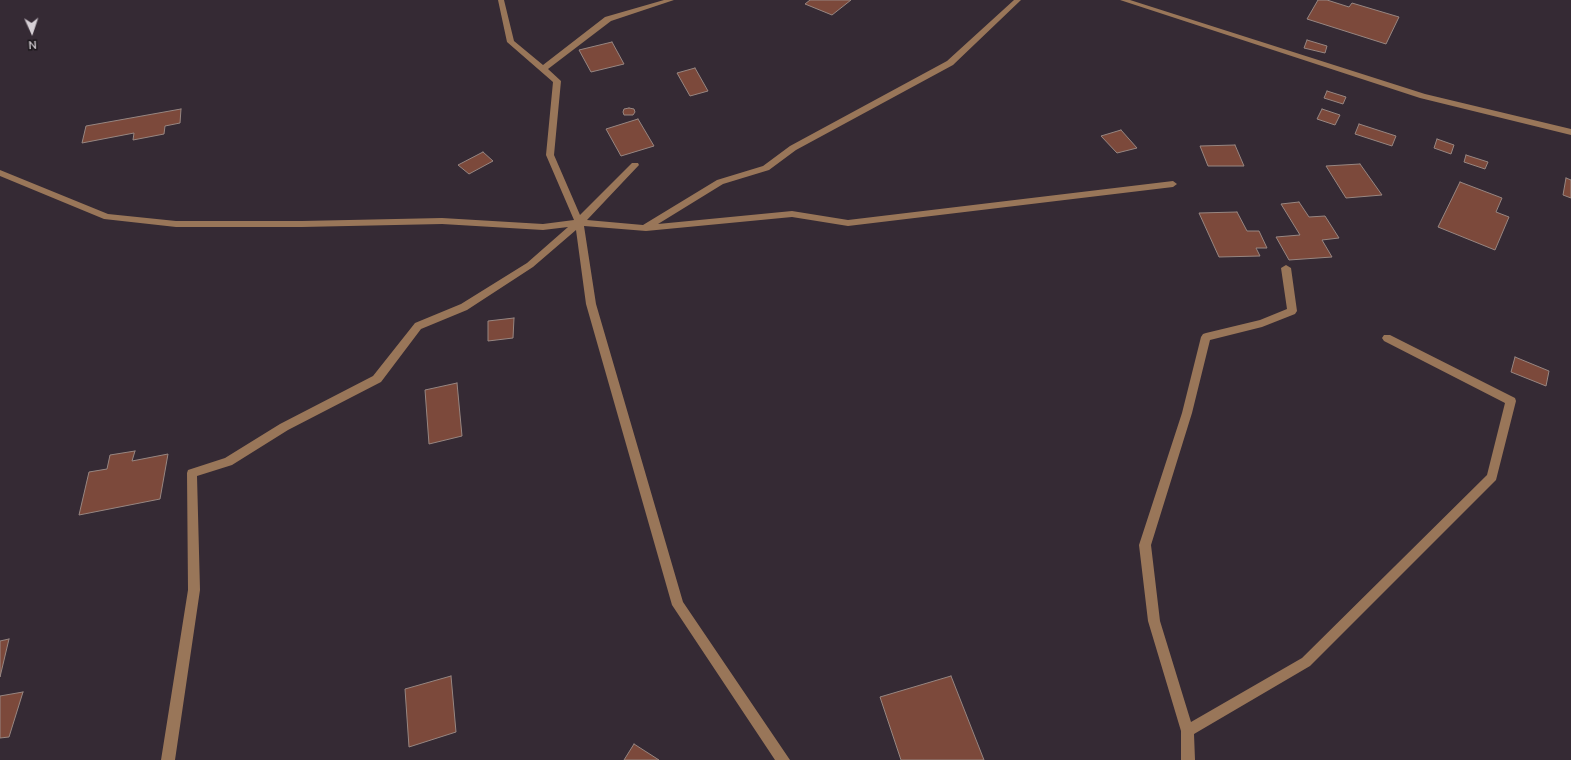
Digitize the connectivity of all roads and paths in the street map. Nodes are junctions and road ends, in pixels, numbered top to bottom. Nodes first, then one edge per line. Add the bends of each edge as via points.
1 (501, 0) edge
2 (671, 0) edge
3 (1018, 0) edge
4 (1123, 0) edge
5 (543, 69) junction
6 (1571, 132) edge
7 (635, 166) dead end
8 (0, 173) edge
9 (1173, 184) dead end
10 (579, 222) junction
11 (644, 228) junction
12 (1286, 268) dead end
13 (1388, 338) dead end
14 (1187, 731) junction
15 (168, 760) edge
16 (783, 760) edge
17 (1188, 760) edge

1 - 5 street via 511,42
2 - 5 street via 608,19
3 - 11 street via 950,63 793,148 766,168 720,182
4 - 6 street via 1423,96
5 - 10 street via 557,81 550,155
7 - 10 street
8 - 10 street via 107,217 176,224 442,221 543,228
9 - 11 street via 848,223 792,214
10 - 11 street
10 - 15 street via 530,265 464,307 418,326 377,379 284,427 228,462 192,473 194,590
10 - 16 street via 591,304 678,605
12 - 14 street via 1292,311 1262,323 1206,337 1187,413 1145,545 1154,621
13 - 14 street via 1511,401 1492,477 1306,662
14 - 17 street

